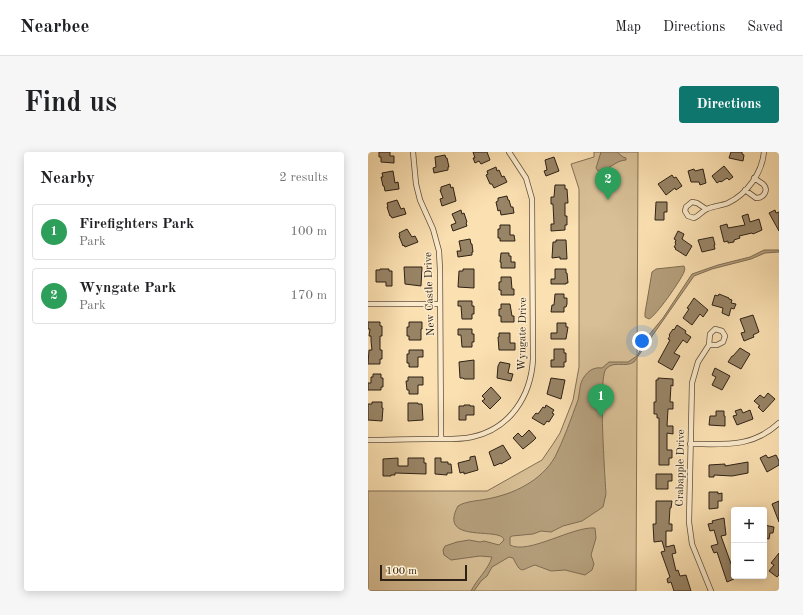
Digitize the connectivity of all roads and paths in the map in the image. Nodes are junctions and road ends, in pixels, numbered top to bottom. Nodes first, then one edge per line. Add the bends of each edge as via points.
1 (413, 152) edge
2 (509, 152) edge
3 (764, 152) edge
4 (754, 178) junction
5 (745, 190) junction
6 (706, 209) dead end
7 (368, 304) edge
8 (440, 304) junction
9 (709, 345) dead end
10 (779, 423) edge
11 (368, 440) edge
12 (441, 440) junction
13 (690, 444) junction
14 (711, 591) edge

1 - 8 street, New Castle Drive via 420,200 433,229 439,251
2 - 12 street, Wyngate Drive via 526,178 532,199 532,375 519,405 500,424 474,437
3 - 4 street
4 - 5 street
4 - 5 street via 764,186 764,195 756,198
5 - 6 street via 729,203
7 - 8 street
8 - 12 street, New Castle Drive
9 - 13 street, Crabapple Drive via 698,362 693,378
10 - 13 street via 764,434 745,442
11 - 12 street, Wyngate Drive
13 - 14 street, Crabapple Drive via 690,535

